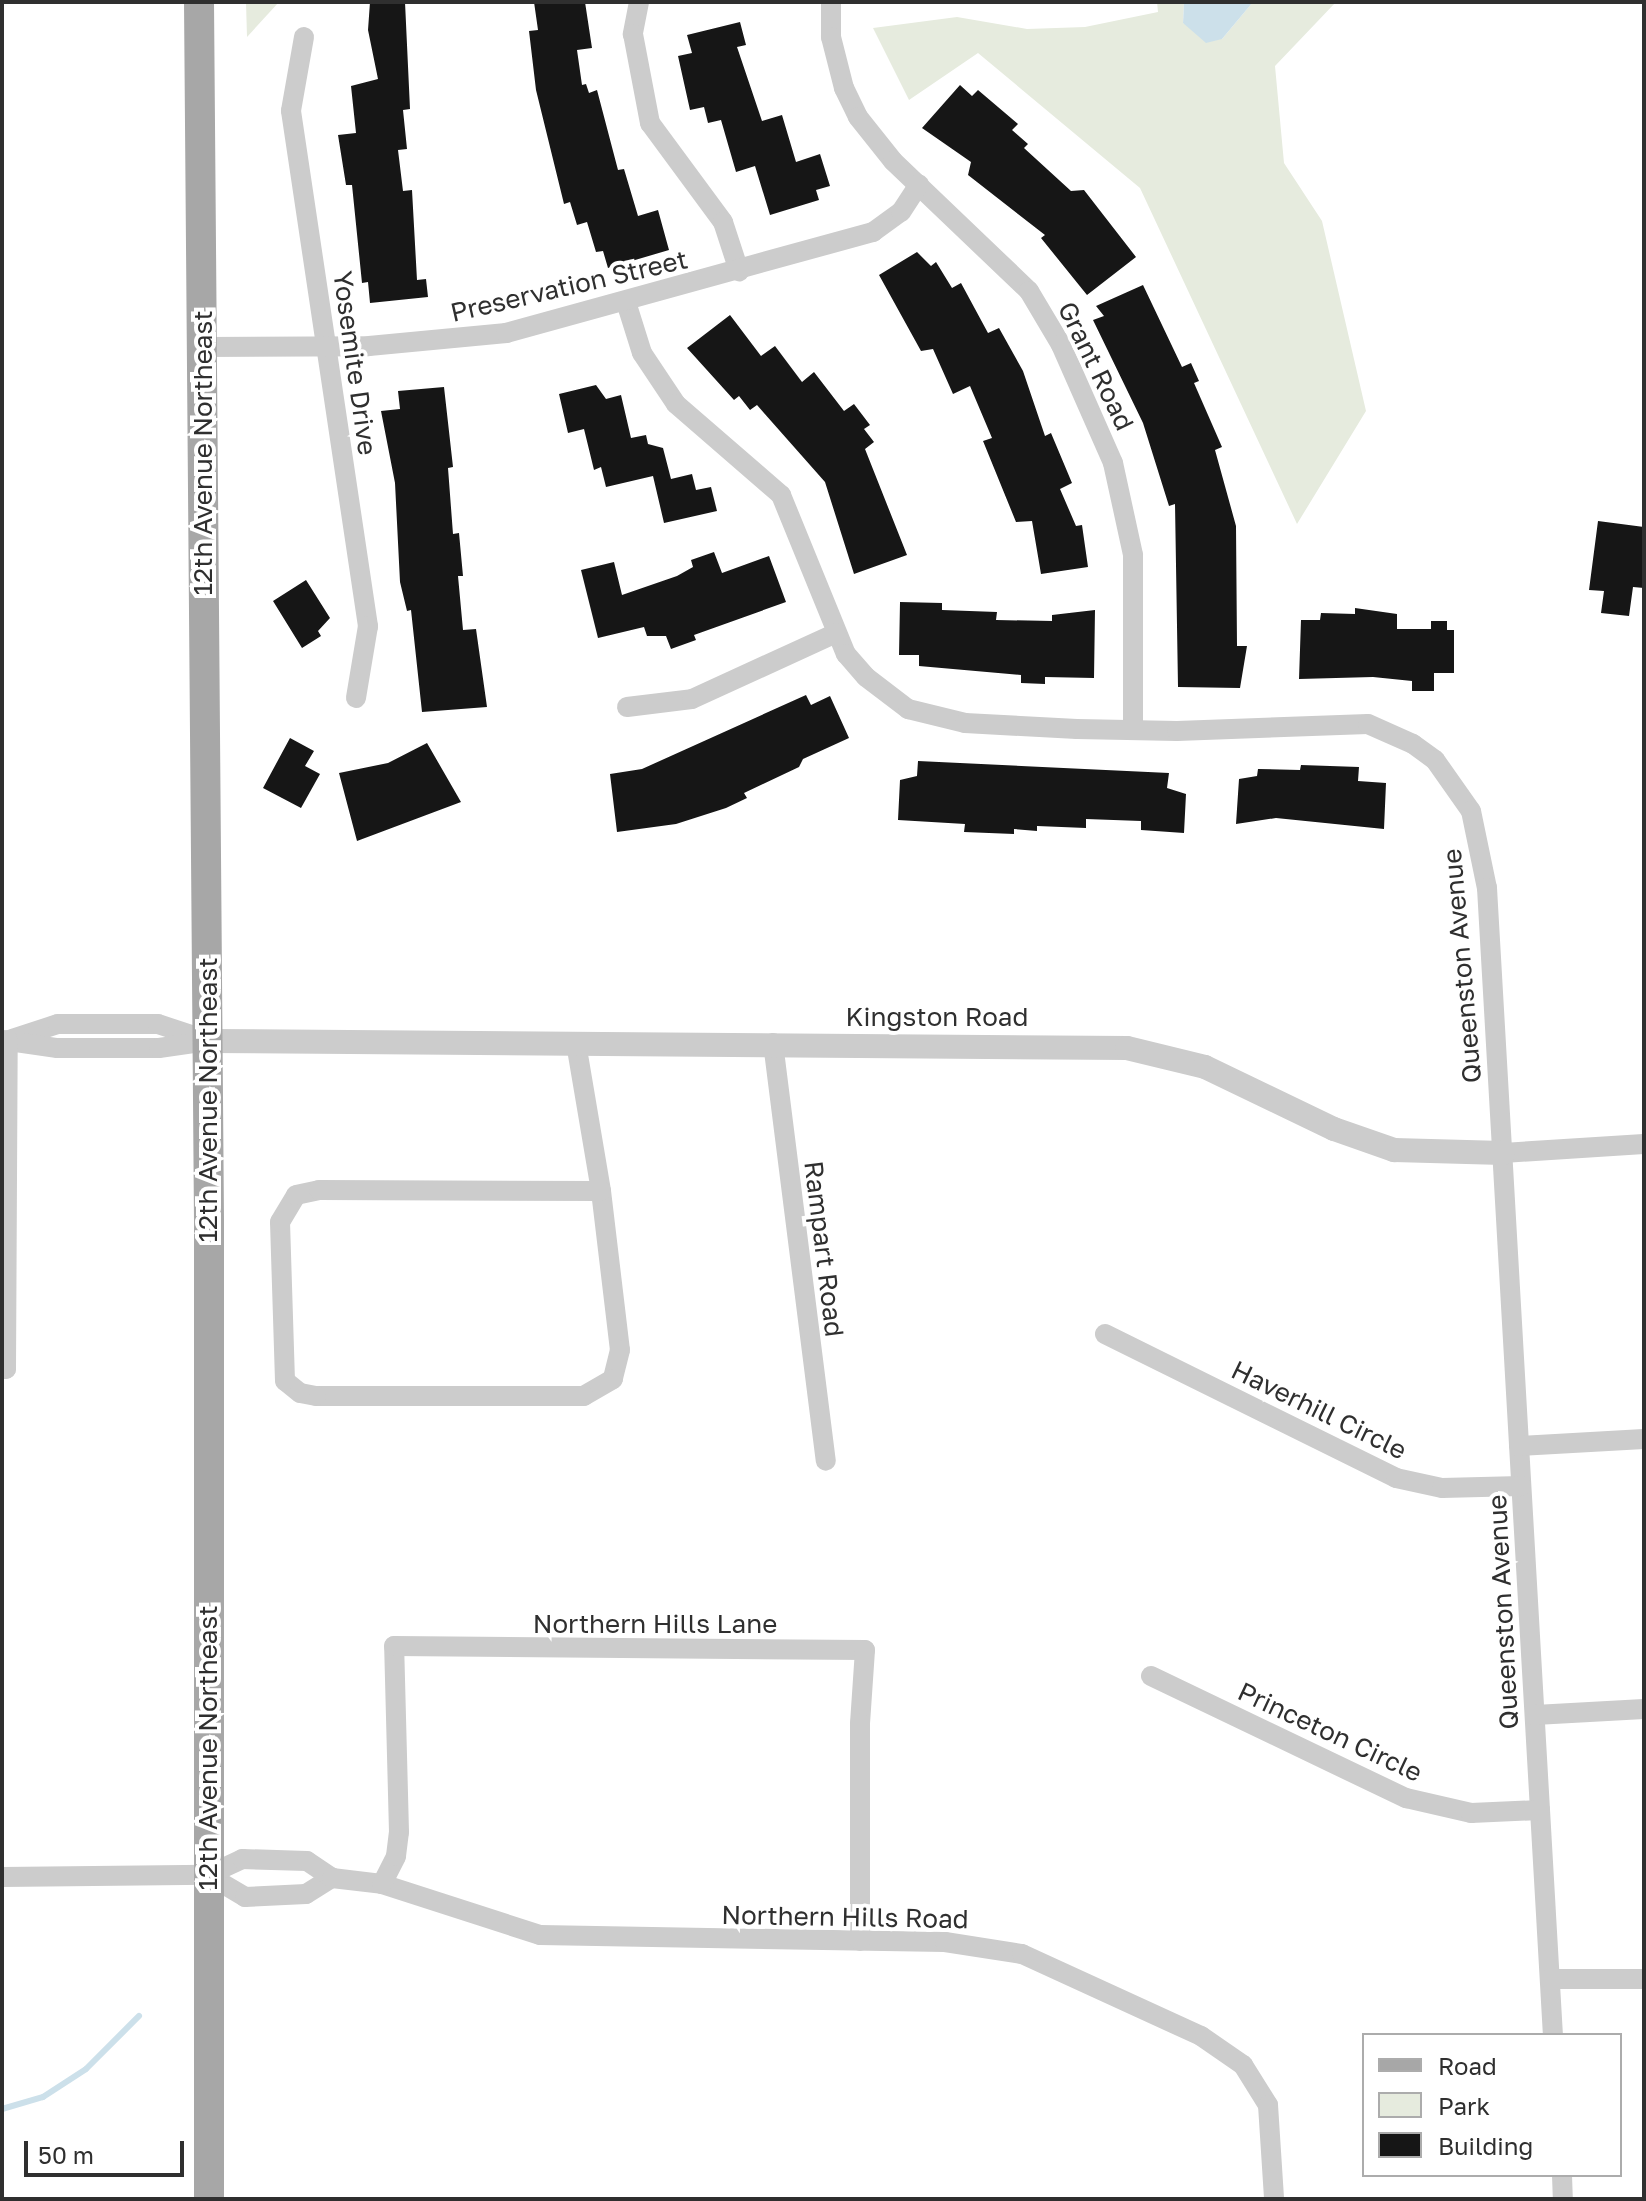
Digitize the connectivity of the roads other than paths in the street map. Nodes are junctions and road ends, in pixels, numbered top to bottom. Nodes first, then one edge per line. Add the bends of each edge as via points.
1 (199, 2) edge
2 (639, 2) edge
3 (831, 2) edge
4 (304, 37) dead end
5 (919, 184) junction
6 (739, 271) junction
7 (626, 302) junction
8 (203, 347) junction
9 (326, 347) junction
10 (836, 633) junction
11 (356, 698) dead end
12 (627, 707) dead end
13 (1133, 730) junction
14 (5, 1040) edge
15 (208, 1041) junction
16 (576, 1043) junction
17 (773, 1043) junction
18 (1644, 1144) edge
19 (1503, 1153) junction
20 (601, 1191) junction
21 (1105, 1334) dead end
22 (2, 1369) edge
23 (1644, 1439) edge
24 (1519, 1446) junction
25 (826, 1461) dead end
26 (1521, 1486) junction
27 (1151, 1676) dead end
28 (1644, 1709) edge
29 (1535, 1715) junction
30 (1540, 1810) junction
31 (208, 1875) junction
32 (2, 1877) edge
33 (332, 1878) junction
34 (382, 1884) junction
35 (860, 1941) junction
36 (1550, 1979) junction
37 (1644, 1979) edge
38 (1553, 2033) edge
39 (1562, 2177) edge
40 (209, 2199) edge
41 (1274, 2199) edge
42 (1563, 2199) edge

1 - 8 main road, 12th Avenue Northeast
2 - 6 street via 633,34 650,123 723,222
3 - 5 street, Grant Road via 831,37 858,117
4 - 9 street, Yosemite Drive via 291,111
5 - 6 street, Preservation Street via 901,212 873,232
5 - 13 street, Grant Road via 1029,291 1061,345 1113,463 1133,555
6 - 7 street, Preservation Street
7 - 9 street, Preservation Street via 454,342
7 - 10 street, Queenston Avenue via 642,353 676,404 781,495
8 - 9 street, Preservation Street
8 - 15 main road, 12th Avenue Northeast
9 - 11 street, Yosemite Drive via 368,626
10 - 12 street via 692,699
10 - 13 street, Queenston Avenue via 846,654 886,695 933,718
13 - 19 street, Queenston Avenue via 1368,724 1435,760 1471,811 1484,860
14 - 15 street via 58,1024 158,1024
14 - 22 street
15 - 16 street, Kingston Road
15 - 31 main road, 12th Avenue Northeast
16 - 17 street, Kingston Road
16 - 20 street
17 - 19 street, Kingston Road via 1086,1045 1162,1053 1205,1067 1369,1143 1429,1155
17 - 25 street, Rampart Road
18 - 19 street, Kingston Road
19 - 24 street, Queenston Avenue
20 - 20 street via 319,1190 296,1195 280,1222 285,1381 300,1393 316,1396 595,1393 613,1379 620,1350
21 - 26 street, Haverhill Circle via 1408,1482 1442,1488
23 - 24 street
24 - 26 street, Queenston Avenue
26 - 29 street, Queenston Avenue
27 - 30 street, Princeton Circle via 1406,1798 1471,1813
28 - 29 street
29 - 30 street, Queenston Avenue
30 - 36 street, Queenston Avenue
31 - 32 street
31 - 33 street, Northern Hills Road via 242,1859 307,1861
31 - 33 street via 245,1897 306,1894
31 - 40 main road, 12th Avenue Northeast
33 - 34 street, Northern Hills Road
34 - 35 street, Northern Hills Road via 540,1935
34 - 35 street, Northern Hills Lane via 396,1856 399,1832 394,1646 865,1650
35 - 41 street, Northern Hills Road via 945,1942 1022,1954 1224,2051 1253,2075 1268,2105
36 - 37 street
36 - 38 street, Queenston Avenue
39 - 42 street

